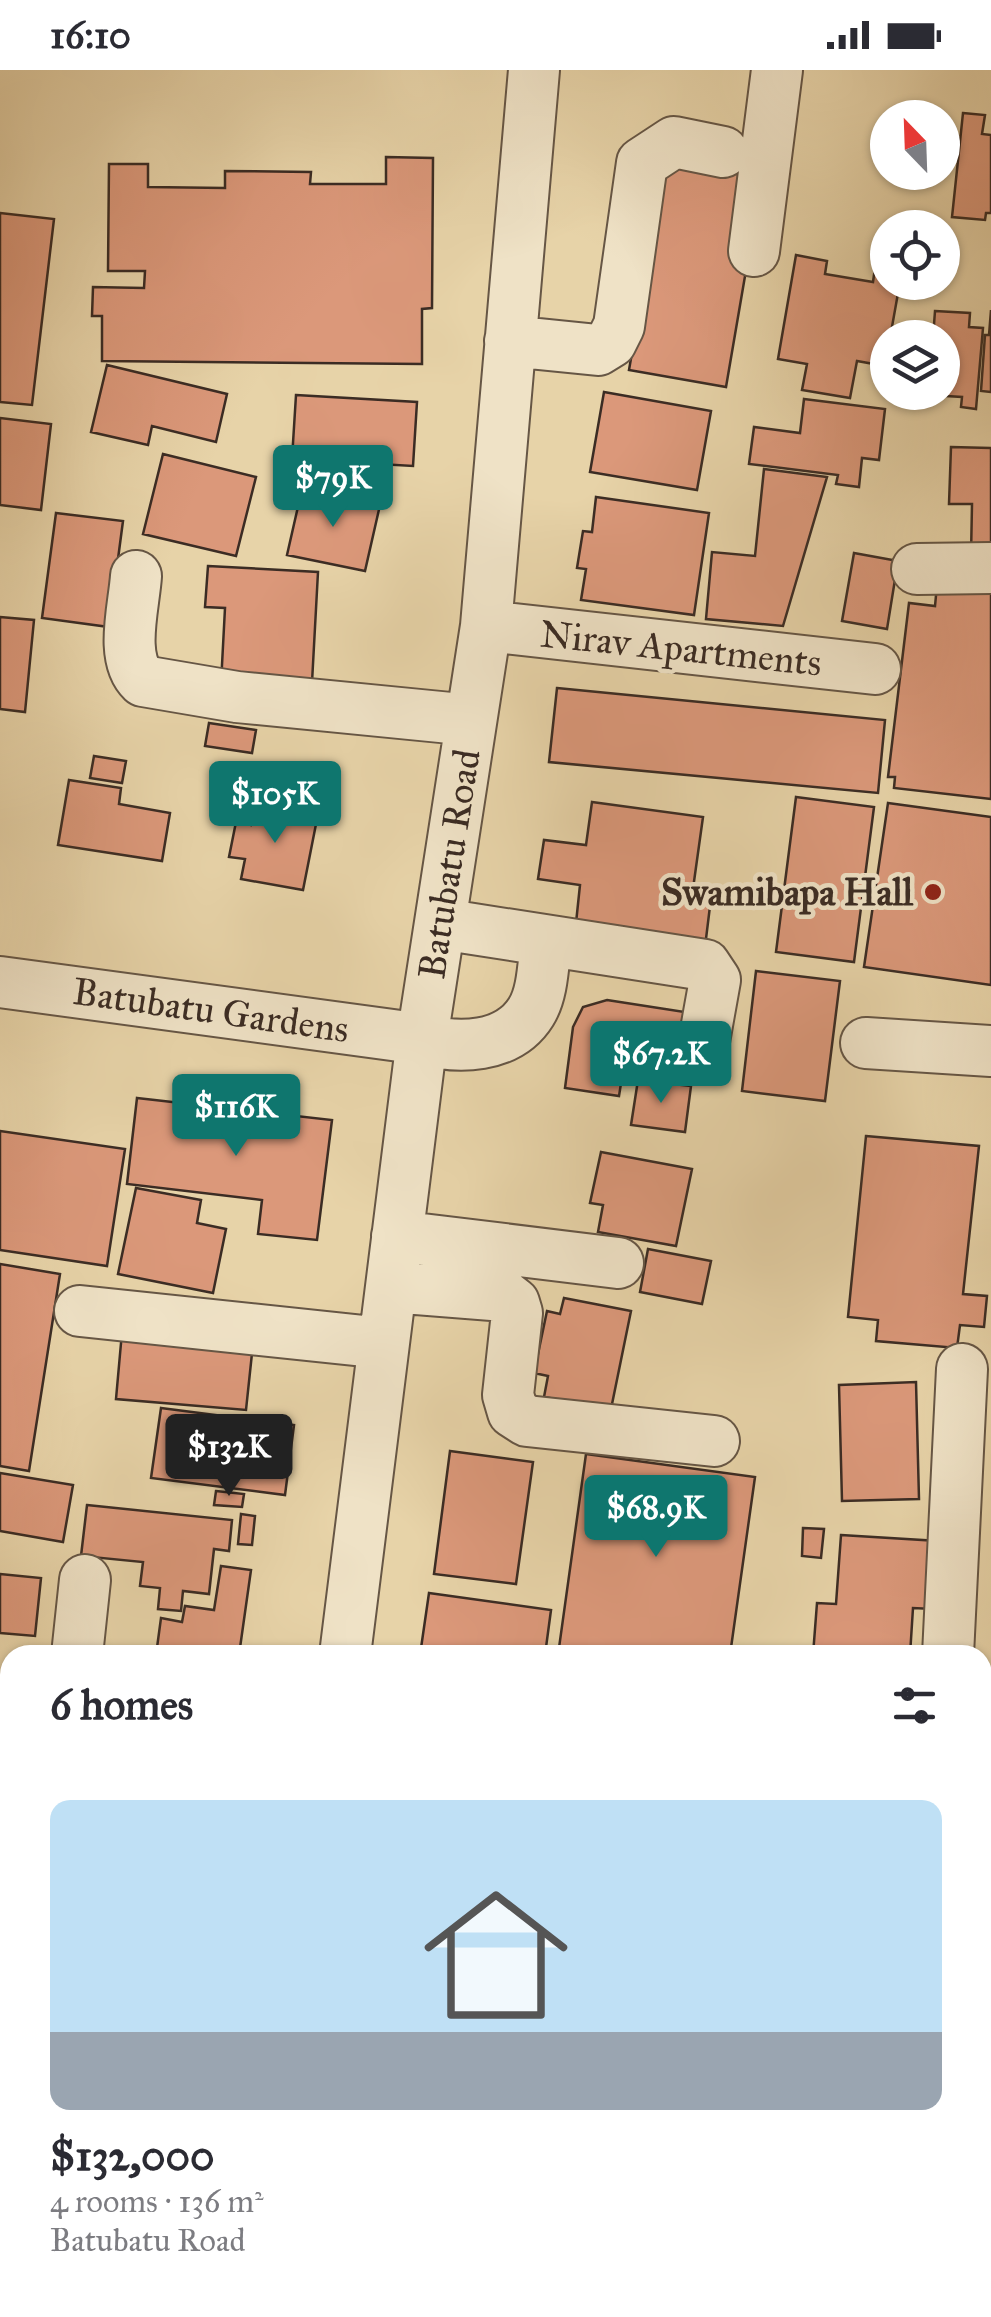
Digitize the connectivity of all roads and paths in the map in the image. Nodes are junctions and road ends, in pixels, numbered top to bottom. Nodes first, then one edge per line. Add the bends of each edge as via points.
1 (534, 70) edge
2 (777, 70) edge
3 (723, 152) dead end
4 (754, 251) dead end
5 (510, 340) junction
6 (991, 568) edge
7 (917, 569) dead end
8 (136, 576) dead end
9 (486, 626) junction
10 (875, 669) dead end
11 (472, 720) junction
12 (441, 924) junction
13 (546, 942) junction
14 (0, 982) edge
15 (422, 1039) junction
16 (866, 1044) dead end
17 (991, 1051) edge
18 (701, 1058) dead end
19 (396, 1236) junction
20 (618, 1263) dead end
21 (390, 1287) junction
22 (80, 1311) dead end
23 (384, 1343) junction
24 (962, 1368) dead end
25 (714, 1441) dead end
26 (85, 1580) dead end
27 (78, 1645) edge
28 (345, 1645) edge
29 (948, 1645) edge

1 - 5 street, Batubatu Road
2 - 4 street
3 - 5 street via 674,142 642,163 619,326 611,342 598,350
5 - 9 street, Batubatu Road
6 - 7 street
8 - 11 street via 130,659 143,681
9 - 10 street, Nirav Apartments
9 - 11 street, Batubatu Road
11 - 12 street, Batubatu Road
12 - 13 street
12 - 15 street, Batubatu Road
13 - 15 street, Batubatu Gardens via 531,1014 506,1034 477,1045
13 - 18 street via 705,965 715,980
14 - 15 street, Batubatu Gardens
15 - 19 street, Batubatu Road
16 - 17 street
19 - 20 street
19 - 21 street, Batubatu Road
21 - 23 street, Batubatu Road
21 - 25 street via 506,1296 514,1303 508,1395 513,1412 527,1420
22 - 23 street
23 - 28 street, Batubatu Road
24 - 29 street
26 - 27 street

